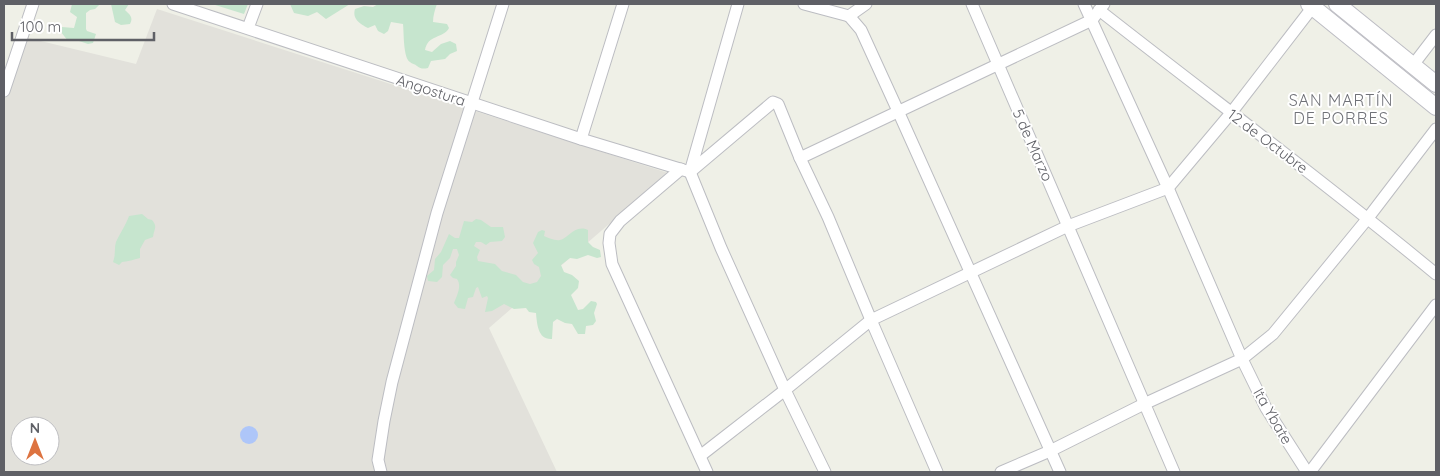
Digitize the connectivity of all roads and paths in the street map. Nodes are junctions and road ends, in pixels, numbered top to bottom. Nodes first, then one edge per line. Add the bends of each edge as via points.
1 (33, 4) edge
2 (173, 4) edge
3 (257, 4) edge
4 (503, 4) edge
5 (623, 4) edge
6 (738, 4) edge
7 (804, 4) edge
8 (866, 4) edge
9 (972, 4) edge
10 (1084, 4) edge
11 (1337, 4) edge
12 (1312, 5) edge
13 (1101, 7) edge
14 (849, 16) junction
15 (1092, 20) junction
16 (248, 28) junction
17 (1436, 35) edge
18 (998, 64) junction
19 (1413, 65) junction
20 (1436, 84) edge
21 (4, 91) edge
22 (472, 103) junction
23 (1436, 107) edge
24 (898, 111) junction
25 (1231, 113) junction
26 (1436, 129) edge
27 (581, 139) junction
28 (800, 158) junction
29 (685, 170) junction
30 (1168, 188) junction
31 (1368, 218) junction
32 (1068, 226) junction
33 (969, 272) junction
34 (1436, 274) edge
35 (1436, 305) edge
36 (871, 320) junction
37 (1242, 358) junction
38 (785, 390) junction
39 (1144, 404) junction
40 (1050, 451) junction
41 (700, 456) junction
42 (380, 472) edge
43 (707, 472) edge
44 (825, 472) edge
45 (936, 472) edge
46 (1001, 472) edge
47 (1060, 472) edge
48 (1174, 472) edge
49 (1308, 472) edge

1 - 21 street
2 - 16 street, Angostura
3 - 16 street
4 - 22 street
5 - 27 street
6 - 29 street
7 - 14 street
8 - 14 street
9 - 18 street, 5 de Marzo
10 - 15 street, Ita Ybate
11 - 19 main road
12 - 23 main road
12 - 25 street
13 - 15 street
13 - 25 street, 12 de Octubre
14 - 24 street via 861,30
15 - 18 street
15 - 30 street, Ita Ybate
16 - 22 street, Angostura
17 - 19 street
18 - 24 street
18 - 32 street, 5 de Marzo
19 - 20 main road
22 - 27 street, Angostura
22 - 42 street via 437,213 392,382 378,460
24 - 28 street
24 - 33 street
25 - 30 street
25 - 31 street, 12 de Octubre
26 - 31 street
27 - 29 street, Angostura
28 - 29 street via 778,104 773,102
28 - 36 street
29 - 38 street
29 - 41 street via 620,221 610,234 609,243 612,264
30 - 32 street
30 - 37 street, Ita Ybate
31 - 34 street, 12 de Octubre
31 - 37 street via 1273,334
32 - 33 street
32 - 39 street, 5 de Marzo
33 - 36 street
33 - 40 street
35 - 49 street
36 - 38 street
36 - 45 street
37 - 39 street
37 - 49 street, Ita Ybate via 1266,408
38 - 41 street
38 - 44 street
39 - 40 street
39 - 48 street, 5 de Marzo
40 - 46 street
40 - 47 street
41 - 43 street

